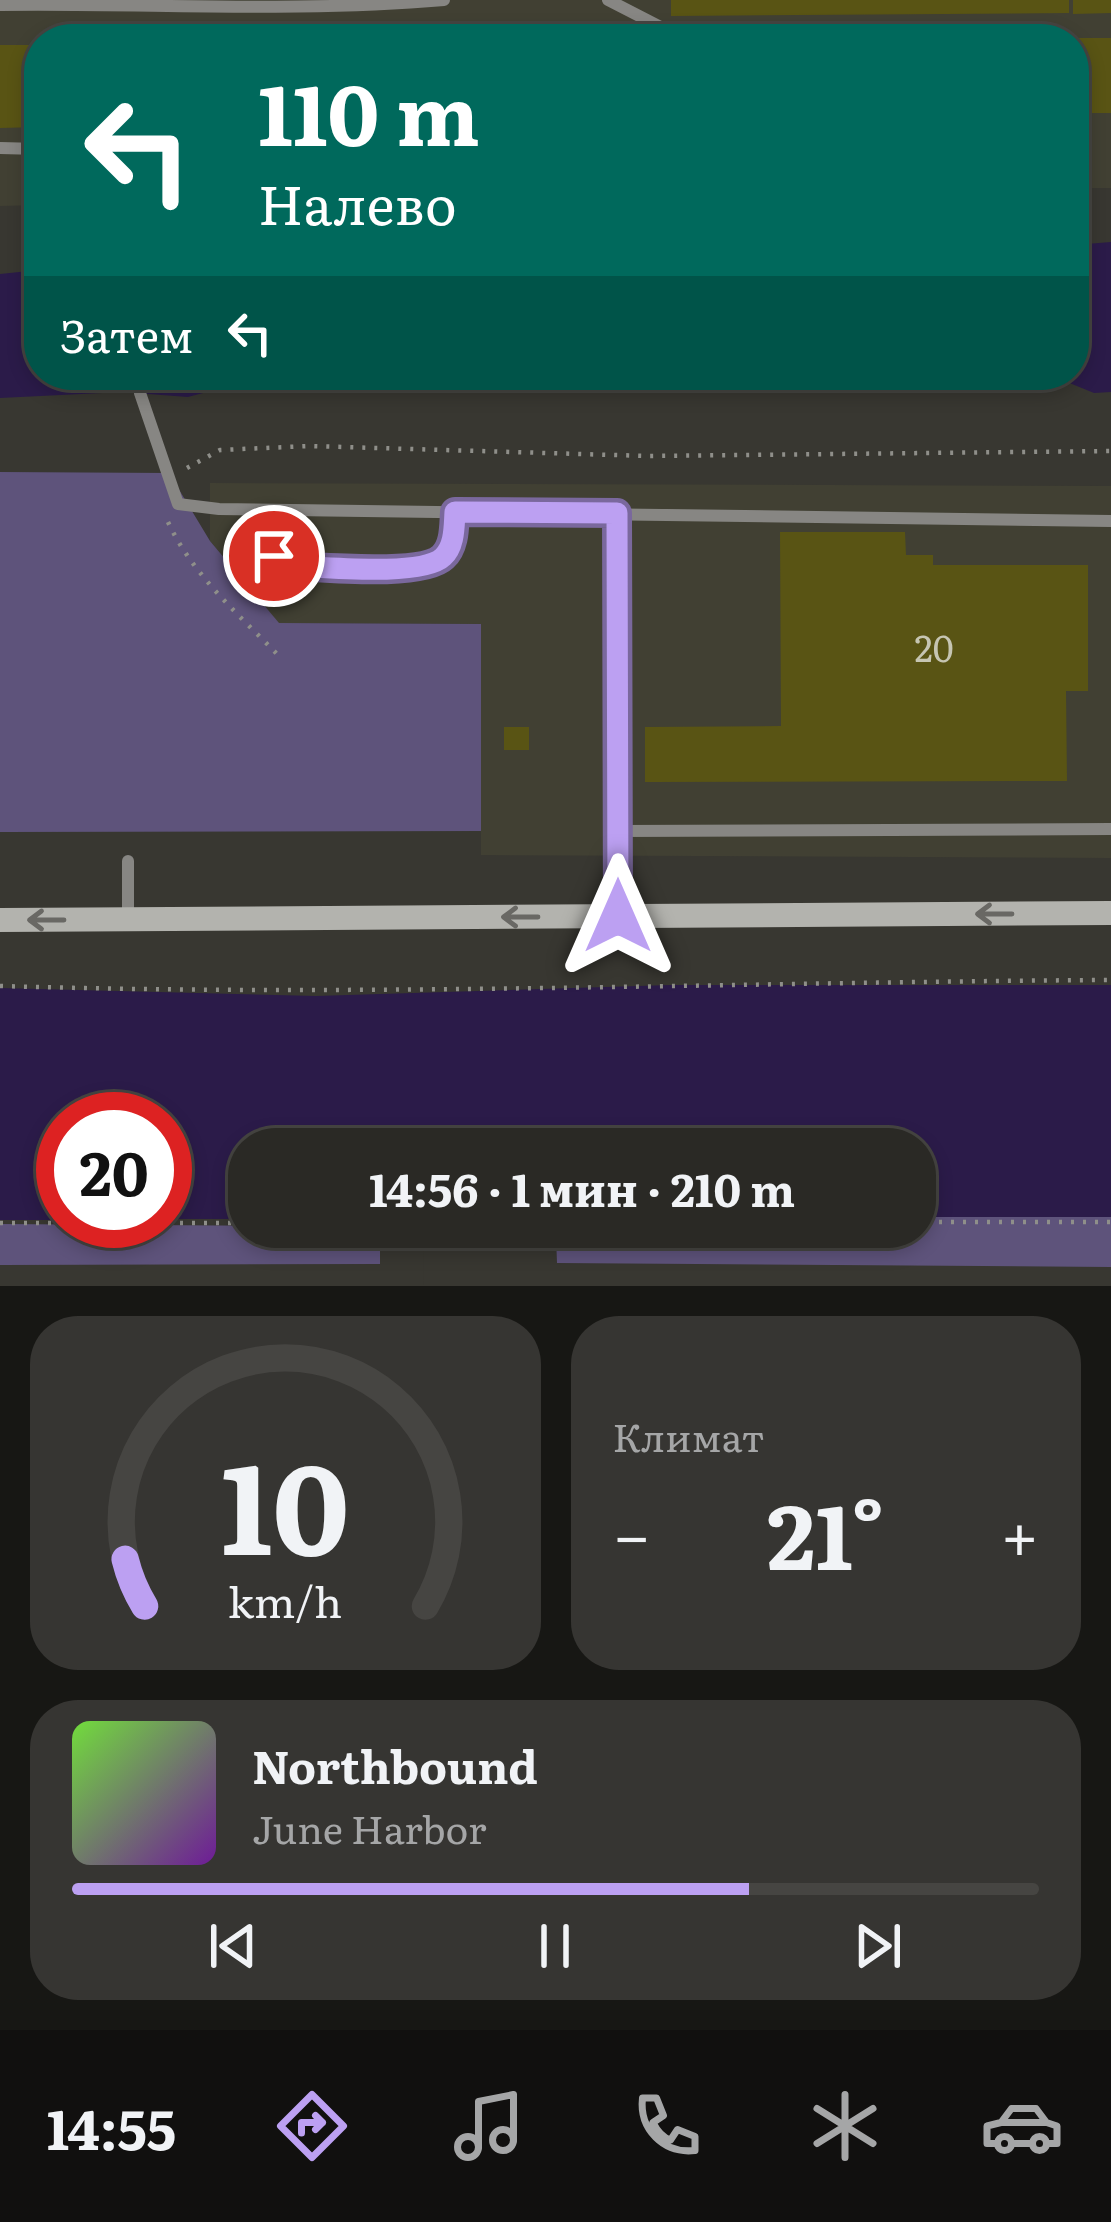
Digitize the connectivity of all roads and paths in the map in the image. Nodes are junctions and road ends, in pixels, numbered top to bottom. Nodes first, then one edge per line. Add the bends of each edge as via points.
1 (444, 0) edge
2 (608, 0) edge
3 (0, 5) edge
4 (655, 24) edge
5 (140, 393) dead end
6 (1111, 451) edge
7 (173, 488) junction
8 (265, 510) junction
9 (455, 512) junction
10 (617, 513) junction
11 (1111, 521) edge
12 (278, 655) dead end
13 (1111, 829) edge
14 (618, 831) junction
15 (128, 861) dead end
16 (1111, 914) edge
17 (618, 916) junction
18 (0, 920) edge
19 (128, 920) junction
20 (1111, 980) edge
21 (0, 986) edge
22 (936, 1222) edge
23 (1111, 1222) edge
24 (0, 1223) edge
25 (228, 1223) edge

1 - 3 lane via 198,10
2 - 4 lane
5 - 7 lane
6 - 7 path via 648,456 309,446 220,450 188,466
7 - 8 lane via 178,504
7 - 12 path via 166,518 179,547
8 - 9 lane
8 - 9 lane via 266,542 291,566 424,568 445,556
9 - 10 lane
10 - 11 lane
10 - 14 lane
13 - 14 lane
14 - 17 lane
15 - 19 lane
16 -> 17 main road
17 -> 19 main road
19 -> 18 main road
20 - 21 path via 316,993
22 - 23 path
24 - 25 path

